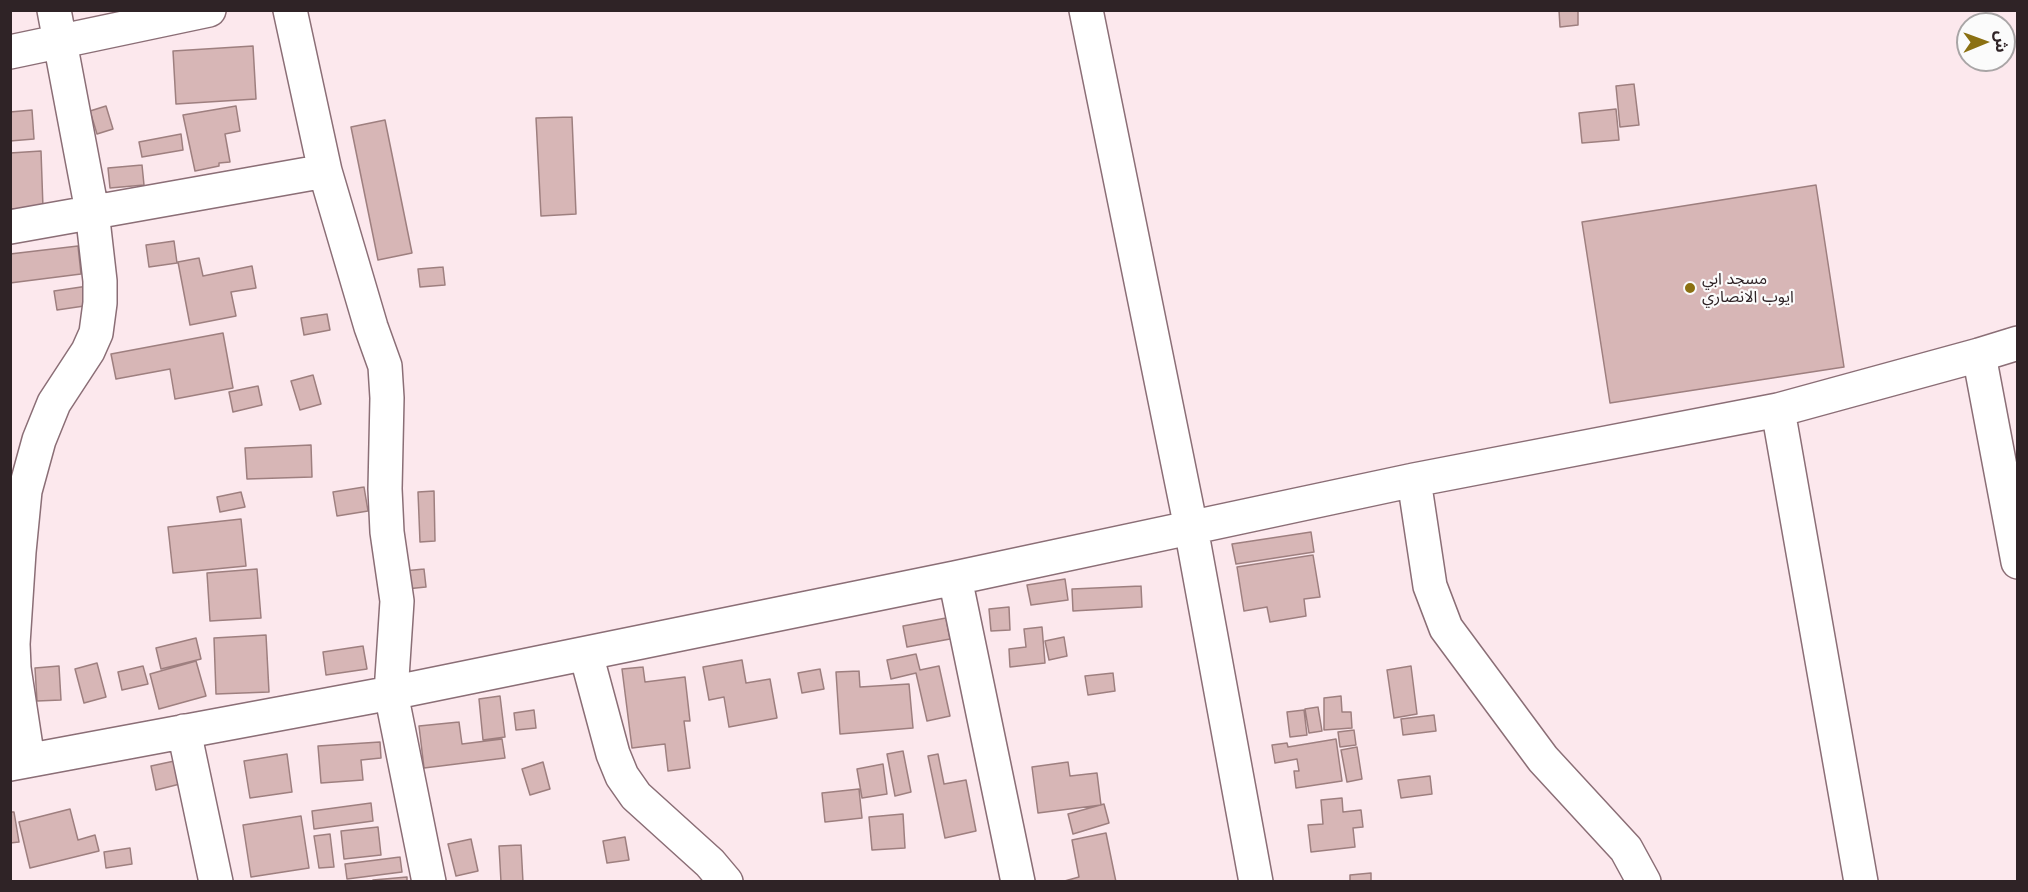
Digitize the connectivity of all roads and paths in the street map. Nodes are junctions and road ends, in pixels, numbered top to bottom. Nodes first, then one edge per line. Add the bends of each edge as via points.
1 (54, 10) edge
2 (209, 10) edge
3 (290, 10) edge
4 (1086, 10) edge
5 (60, 42) junction
6 (10, 52) edge
7 (326, 171) junction
8 (92, 211) junction
9 (10, 227) edge
10 (2018, 343) edge
11 (1979, 356) junction
12 (1778, 410) junction
13 (1414, 480) junction
14 (1191, 528) junction
15 (2018, 562) edge
16 (955, 578) junction
17 (586, 654) junction
18 (391, 693) junction
19 (184, 731) junction
20 (20, 762) edge
21 (216, 882) edge
22 (429, 882) edge
23 (726, 882) edge
24 (1018, 882) edge
25 (1256, 882) edge
26 (1644, 882) edge
27 (1861, 882) edge

1 - 5 street
2 - 5 street
3 - 7 street
4 - 14 street
5 - 6 street
5 - 8 street
7 - 8 street
7 - 18 street via 385,366 387,532 397,601
8 - 9 street
8 - 20 street via 100,281 96,333 54,403 39,440 24,501 14,644
10 - 11 street
11 - 12 street
11 - 15 street
12 - 13 street
12 - 27 street
13 - 14 street
13 - 26 street via 1430,586 1446,628 1543,759 1626,849
14 - 16 street
14 - 25 street
16 - 17 street
16 - 24 street
17 - 18 street
17 - 23 street via 622,776 636,796
18 - 19 street
18 - 22 street
19 - 20 street
19 - 21 street

